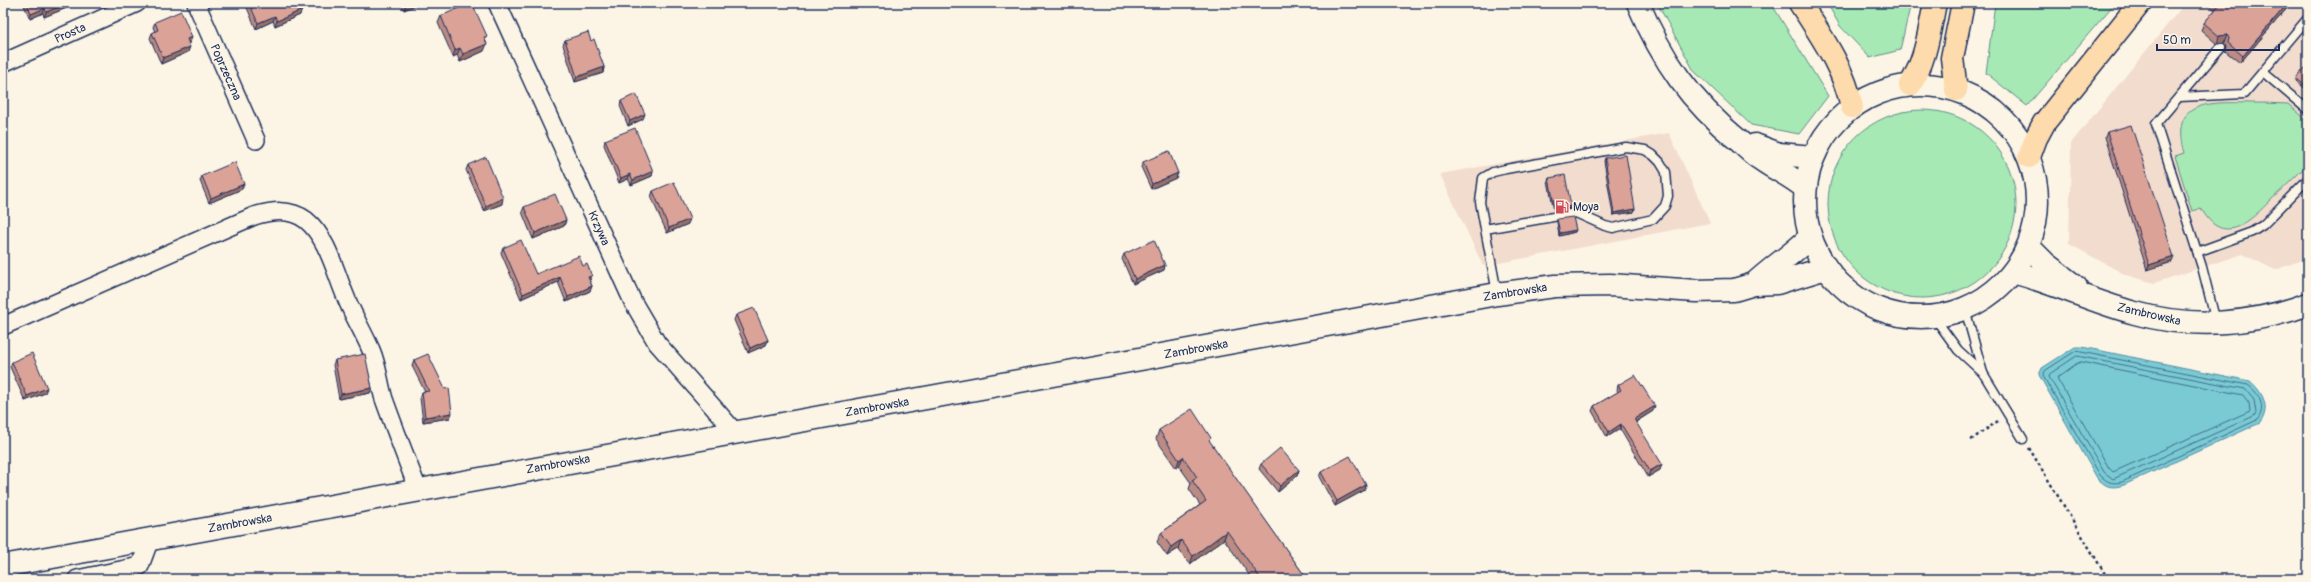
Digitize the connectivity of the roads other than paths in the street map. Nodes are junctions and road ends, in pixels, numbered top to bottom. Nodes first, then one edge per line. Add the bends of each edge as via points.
1 (137, 3) edge
2 (196, 3) edge
3 (497, 3) edge
4 (1638, 3) edge
5 (1800, 3) edge
6 (1935, 3) edge
7 (1963, 3) edge
8 (2140, 3) edge
9 (2308, 18) edge
10 (2221, 47) edge
11 (3, 63) edge
12 (2263, 72) junction
13 (1910, 85) junction
14 (1956, 90) junction
15 (2179, 97) junction
16 (1852, 107) junction
17 (2308, 110) edge
18 (256, 140) dead end
19 (1738, 140) junction
20 (1813, 157) junction
21 (2028, 157) junction
22 (2308, 179) edge
23 (1805, 188) junction
24 (1485, 228) junction
25 (1810, 237) junction
26 (2028, 246) junction
27 (2197, 252) junction
28 (1826, 268) junction
29 (2013, 272) junction
30 (1754, 284) junction
31 (1497, 294) junction
32 (2085, 296) junction
33 (2308, 304) edge
34 (1965, 309) junction
35 (1934, 317) junction
36 (2216, 323) junction
37 (3, 326) edge
38 (1983, 373) junction
39 (735, 432) junction
40 (2023, 440) road end
41 (418, 490) junction
42 (150, 539) junction
43 (3, 566) edge
44 (77, 579) edge

1 - 11 street, Prosta
2 - 18 street, Poprzeczna
3 - 39 street, Krzywa via 633,302 657,343
4 - 19 main road via 1654,41 1695,101
5 - 16 highway via 1847,83
6 - 13 highway via 1925,53
7 - 14 highway via 1952,58
8 - 21 highway via 2044,123
9 - 12 lane
10 - 15 lane
12 - 15 lane via 2244,94
12 - 17 lane
13 - 14 main road
13 - 16 main road via 1880,92
14 - 21 main road via 1992,109 2019,139
15 - 27 lane via 2156,124
16 - 20 main road via 1829,129
19 - 20 main road via 1778,154
19 - 23 main road via 1761,160 1788,174
20 - 23 main road
21 - 26 main road via 2034,174 2037,205 2034,229
22 - 27 lane via 2263,225 2252,232
23 - 25 main road via 1805,212
24 - 24 lane via 1576,213 1613,228 1644,222 1660,214 1665,206 1668,196 1666,172 1660,162 1649,153 1626,147 1493,172 1484,178 1481,188 1480,202
24 - 31 lane
25 - 28 main road
25 - 30 main road, Zambrowska via 1793,254
26 - 29 main road
26 - 32 main road, Zambrowska
27 - 36 lane
28 - 30 main road, Zambrowska via 1777,283
28 - 35 main road via 1842,287 1884,312 1909,317
29 - 32 main road, Zambrowska
29 - 34 main road via 1998,288
30 - 31 main road, Zambrowska via 1734,290 1696,291 1610,285 1555,286
31 - 39 main road, Zambrowska
32 - 36 main road, Zambrowska via 2170,322
33 - 36 main road, Zambrowska via 2290,311 2241,321
34 - 35 main road
34 - 38 lane
35 - 38 lane via 1958,350
37 - 41 street via 254,216 270,212 295,215 305,220 323,244 370,349 378,368 384,397
38 - 40 lane
39 - 41 main road, Zambrowska
41 - 42 main road, Zambrowska
42 - 43 main road, Zambrowska
42 - 44 street via 140,566

